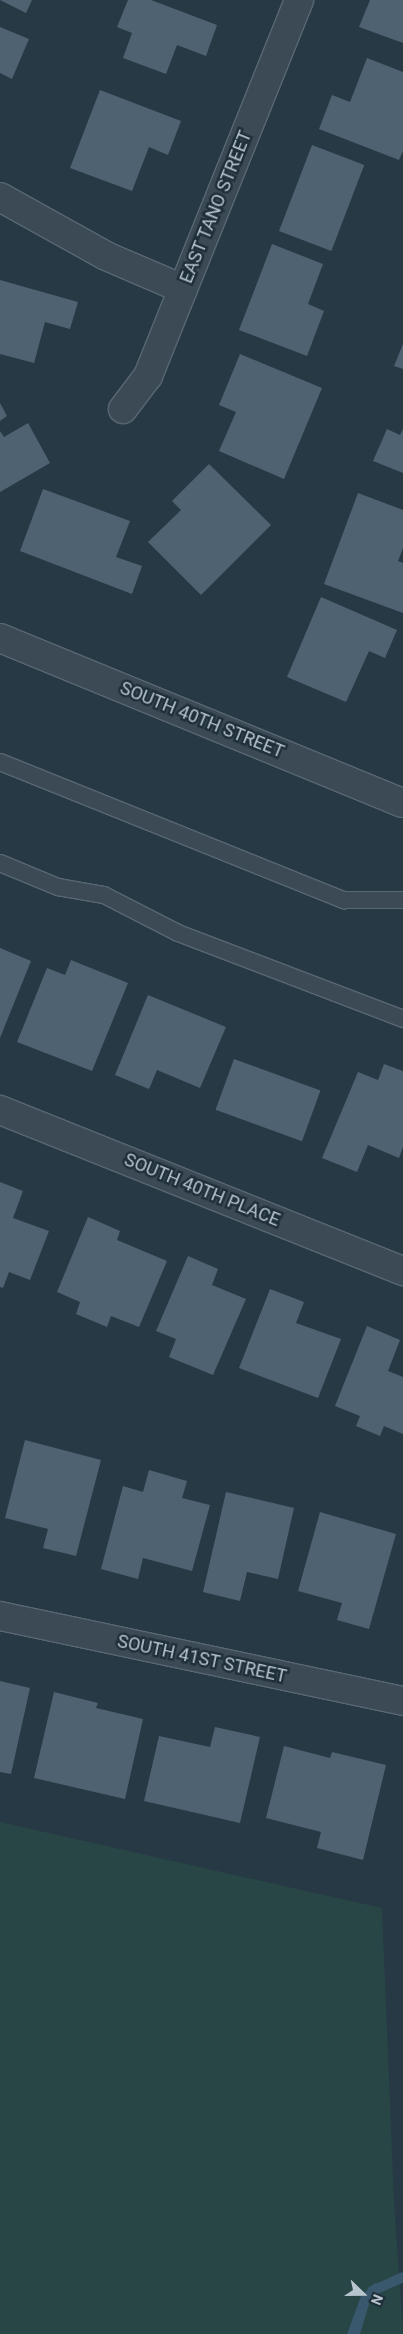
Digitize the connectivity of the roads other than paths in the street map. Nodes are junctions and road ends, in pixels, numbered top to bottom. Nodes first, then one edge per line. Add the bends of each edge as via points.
1 (299, 0) edge
2 (0, 196) edge
3 (183, 289) junction
4 (123, 409) dead end
5 (0, 638) edge
6 (0, 762) edge
7 (402, 798) edge
8 (0, 863) edge
9 (403, 900) edge
10 (403, 1019) edge
11 (0, 1110) edge
12 (403, 1271) edge
13 (0, 1616) edge
14 (403, 1701) edge

1 - 3 street, EAST TANO STREET
2 - 3 street via 106,256
3 - 4 street, EAST TANO STREET via 148,376
5 - 7 street, SOUTH 40TH STREET
6 - 9 lane via 344,900
8 - 10 lane via 58,887 104,895 178,933
11 - 12 street, SOUTH 40TH PLACE
13 - 14 street, SOUTH 41ST STREET

